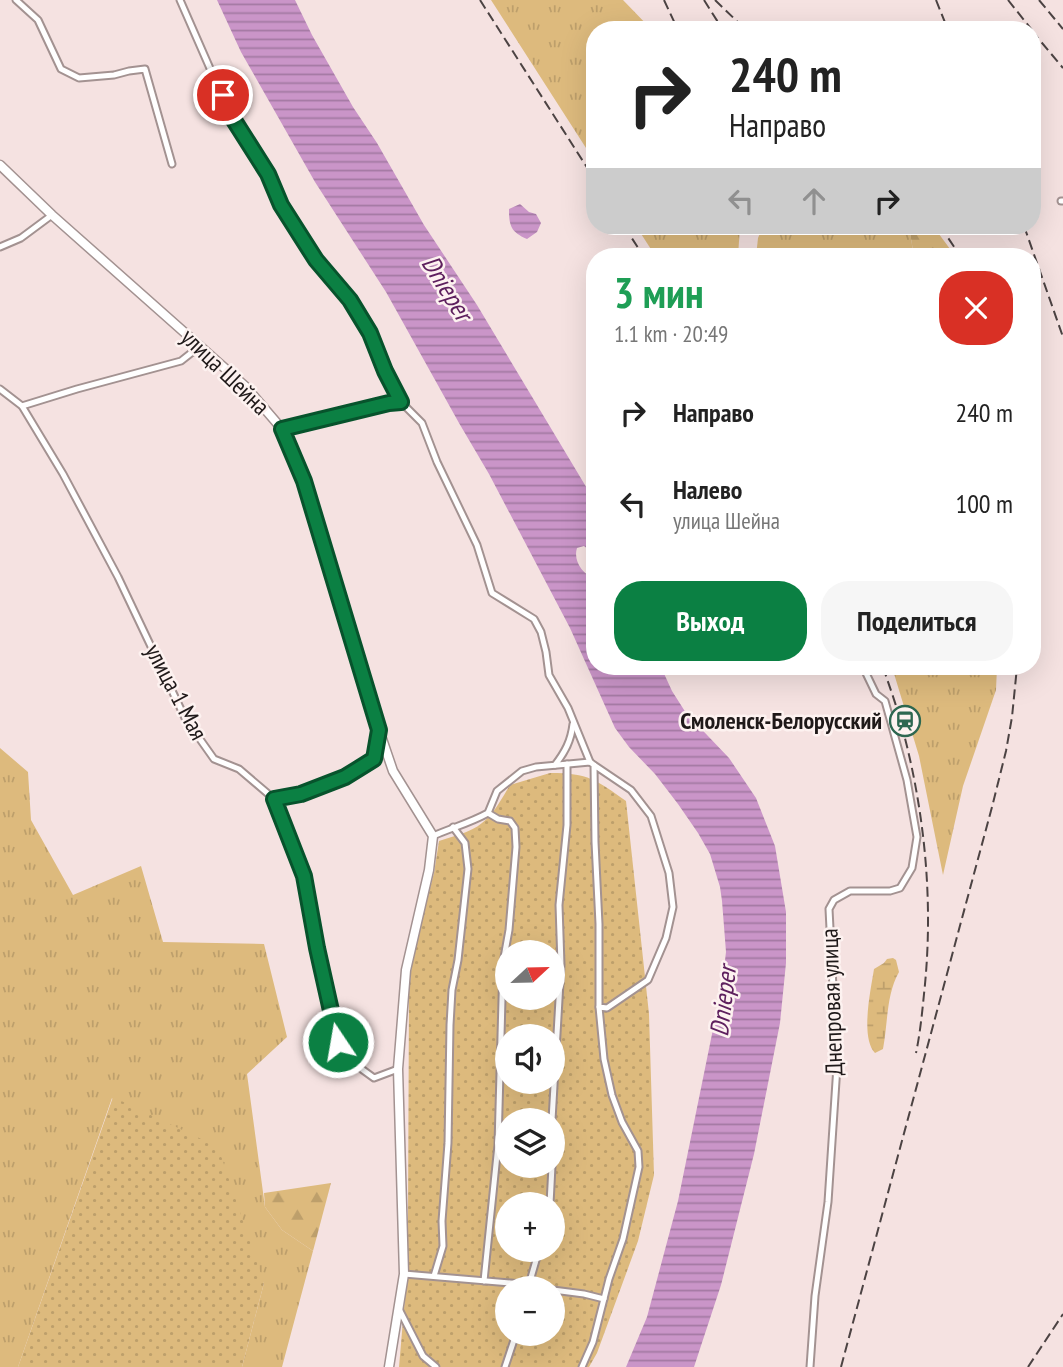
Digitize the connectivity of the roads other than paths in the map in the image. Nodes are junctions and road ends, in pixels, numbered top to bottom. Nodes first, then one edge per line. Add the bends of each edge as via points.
1 (16, 0) edge
2 (180, 0) edge
3 (172, 164) dead end
4 (0, 165) edge
5 (52, 215) junction
6 (0, 247) edge
7 (200, 346) junction
8 (0, 389) edge
9 (401, 402) junction
10 (22, 406) junction
11 (282, 429) junction
12 (867, 675) edge
13 (573, 721) junction
14 (379, 730) junction
15 (592, 763) junction
16 (567, 764) junction
17 (555, 765) junction
18 (274, 799) junction
19 (488, 813) junction
20 (453, 827) junction
21 (432, 836) junction
22 (599, 1007) junction
23 (398, 1069) junction
24 (553, 1108) edge
25 (404, 1274) junction
26 (434, 1276) junction
27 (484, 1281) junction
28 (495, 1282) edge
29 (565, 1292) edge
30 (604, 1298) junction
31 (398, 1308) junction
32 (512, 1346) edge
33 (389, 1367) edge
34 (436, 1367) edge
35 (505, 1367) edge
36 (582, 1367) edge
37 (810, 1367) edge

1 - 3 street via 38,20 61,69 79,78 145,69
2 - 9 street via 230,114 316,260 350,300 370,333
4 - 5 street, улица Шейна
5 - 6 street
5 - 7 street, улица Шейна
7 - 10 street via 181,362
7 - 11 street, улица Шейна via 246,387
8 - 10 street, улица 1 Мая
9 - 11 street
9 - 13 street via 422,423 477,545 492,593 534,619 549,675
10 - 18 street, улица 1 Мая via 118,578 185,719 214,759 239,769
11 - 14 street, улица Шейна via 304,481
12 - 37 street, Днепровая улица via 885,701 917,837 912,868 900,888 850,891 834,900 829,909 837,1066
13 - 15 street
13 - 17 street via 571,739
14 - 18 street via 374,759 345,777
14 - 21 street, улица Шейна via 393,771
15 - 16 street
15 - 22 street
15 - 22 street via 631,790 652,816 669,873 673,907 648,980 607,1008
16 - 17 street
16 - 24 street
17 - 19 street via 522,771 497,791
18 - 23 street, улица 1 Мая via 304,876 338,1042 356,1065 374,1078
19 - 20 street
19 - 27 street via 510,821 516,847 503,963 498,1145
20 - 21 street
20 - 26 street via 465,843 468,869 452,990 443,1246
21 - 23 street via 429,870 406,970
22 - 30 street via 612,1095 638,1152 639,1167
23 - 25 street
25 - 26 street
25 - 31 street
26 - 27 street
27 - 28 street
29 - 30 street
30 - 36 street
31 - 33 street
31 - 34 street via 422,1356
32 - 35 street

